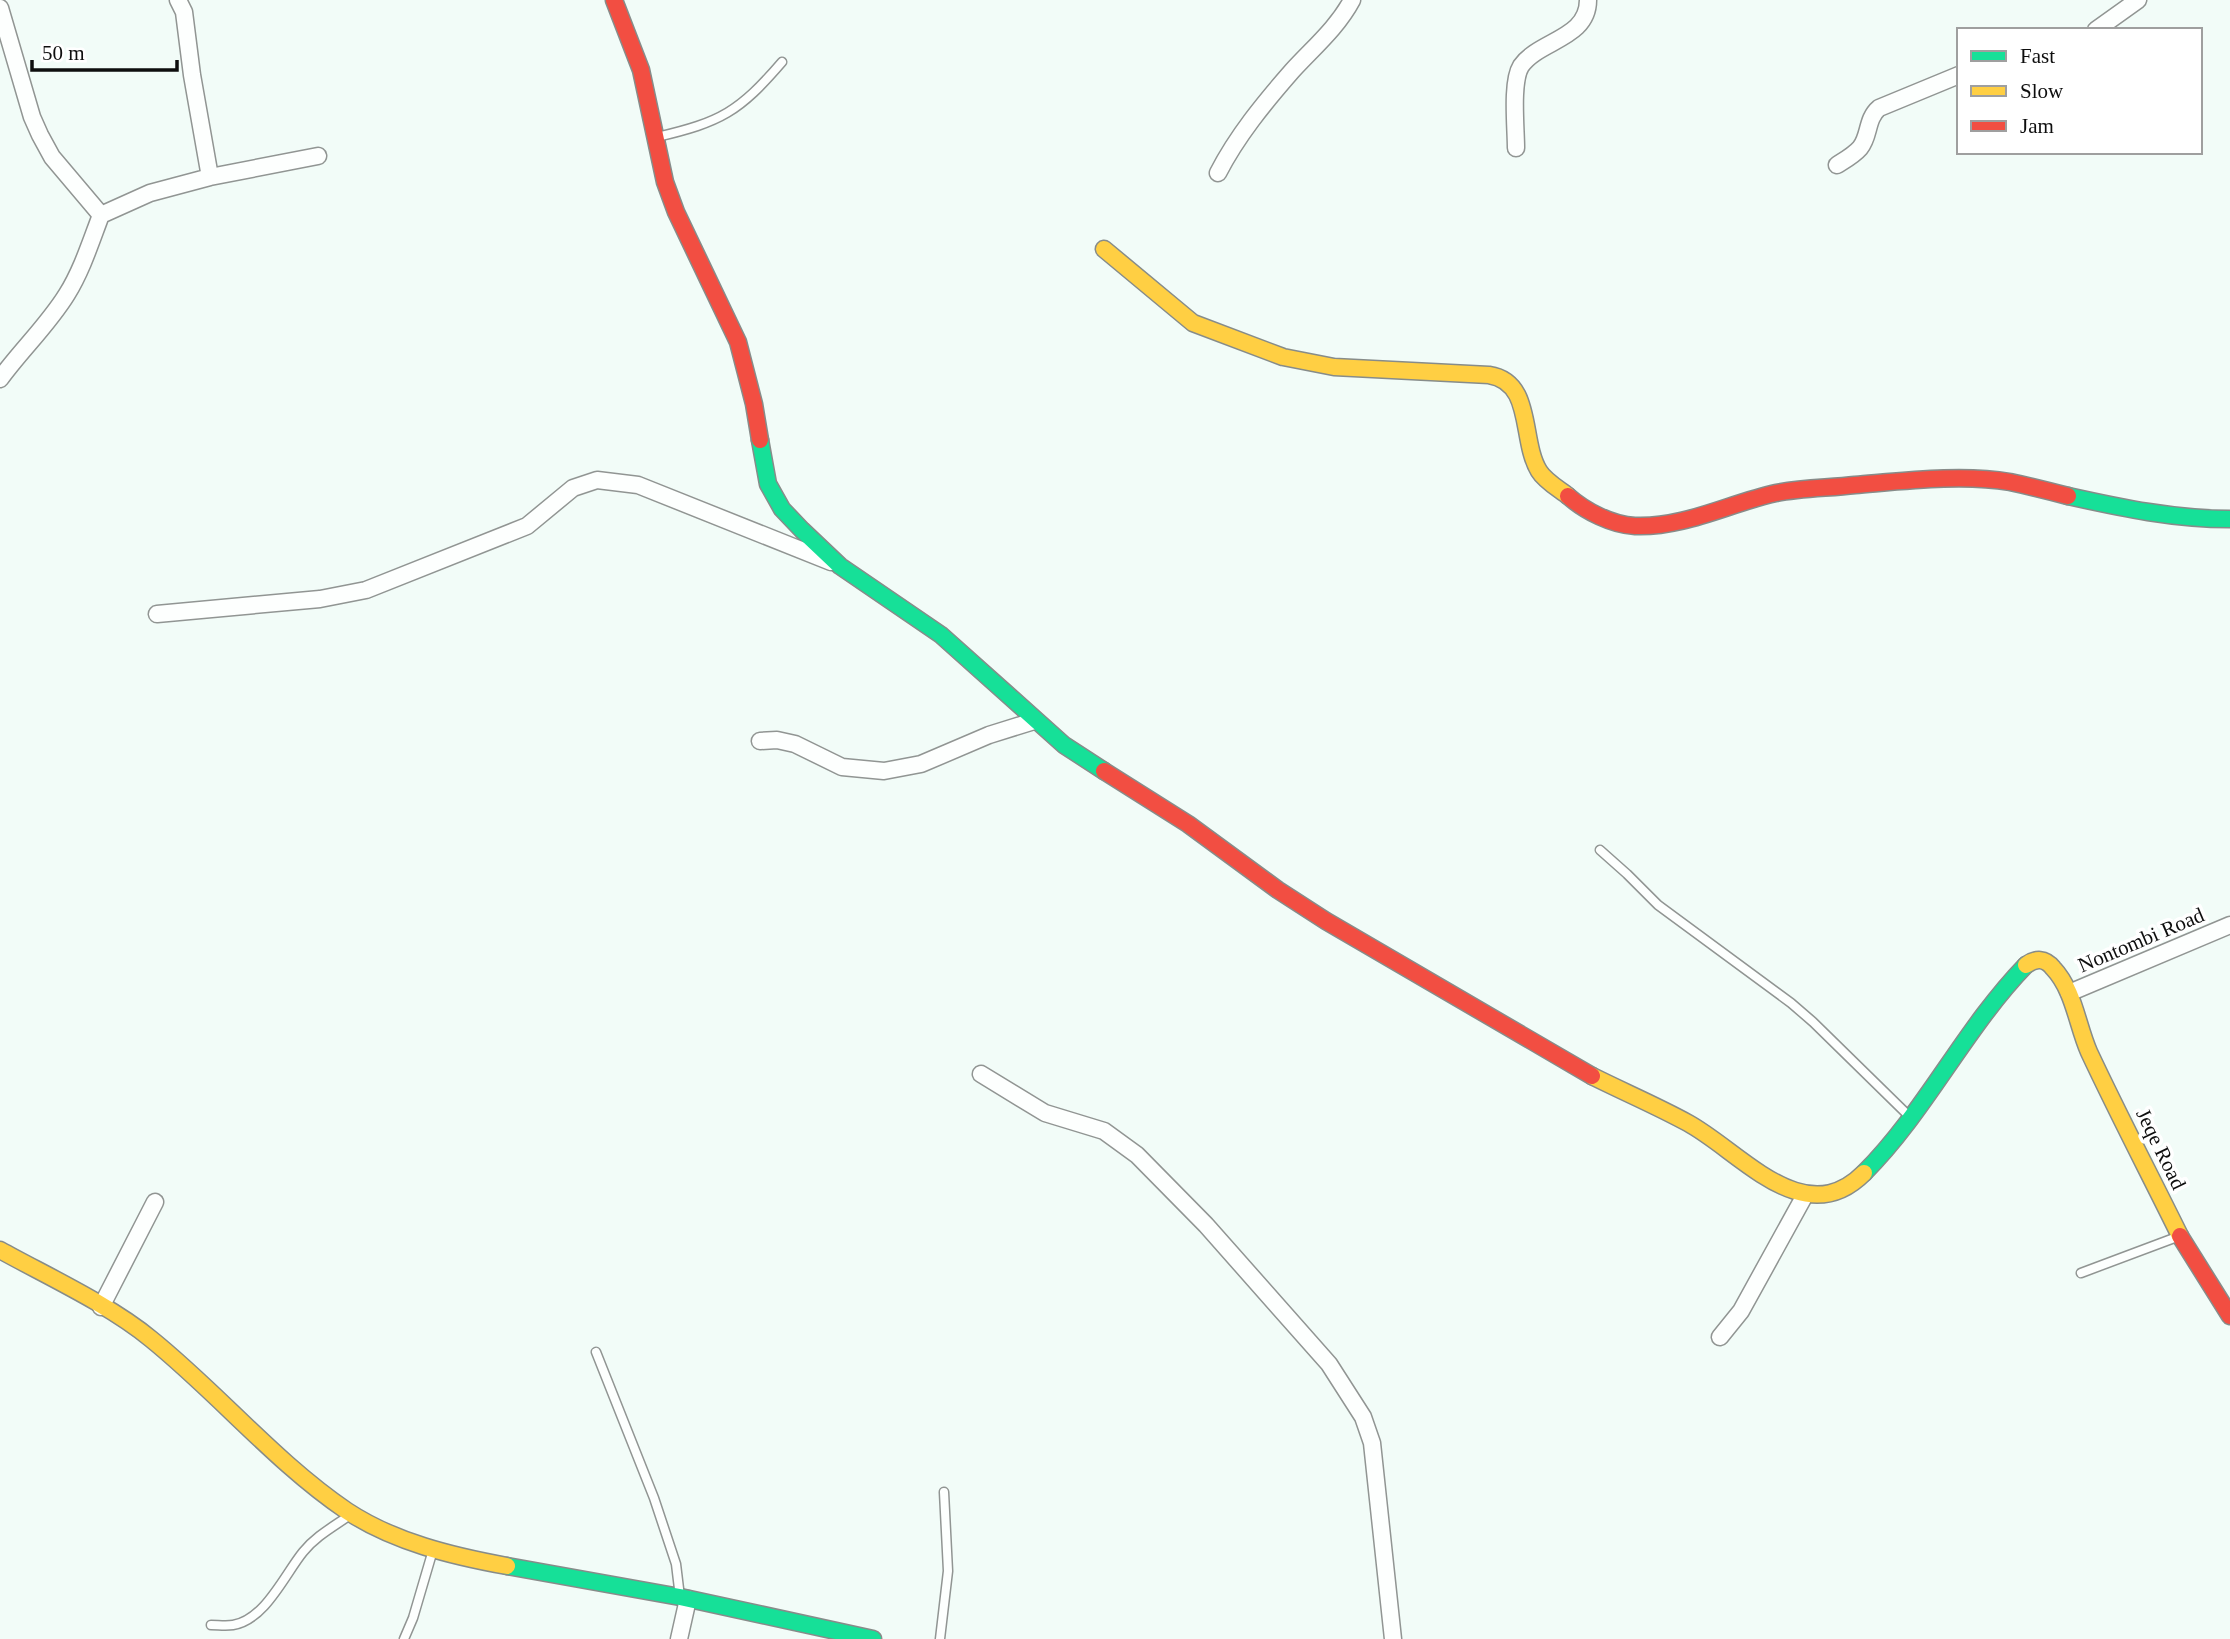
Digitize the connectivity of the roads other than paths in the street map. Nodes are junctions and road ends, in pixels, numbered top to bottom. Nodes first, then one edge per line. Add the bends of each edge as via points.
1 (178, 0) edge
2 (614, 0) edge
3 (1352, 0) edge
4 (1588, 0) edge
5 (2138, 0) edge
6 (0, 8) edge
7 (2099, 28) edge
8 (782, 62) dead end
9 (1957, 76) edge
10 (657, 137) junction
11 (1516, 148) dead end
12 (318, 156) dead end
13 (1837, 165) dead end
14 (1218, 173) dead end
15 (210, 177) junction
16 (101, 215) junction
17 (1104, 249) dead end
18 (0, 379) edge
19 (2230, 519) edge
20 (840, 566) junction
21 (157, 614) dead end
22 (1034, 721) junction
23 (760, 741) dead end
24 (1600, 850) dead end
25 (2230, 925) edge
26 (2069, 993) junction
27 (981, 1074) dead end
28 (1910, 1117) junction
29 (1805, 1195) junction
30 (155, 1202) dead end
31 (2180, 1236) junction
32 (0, 1250) edge
33 (2081, 1273) dead end
34 (101, 1307) junction
35 (2230, 1316) edge
36 (1720, 1337) dead end
37 (596, 1352) dead end
38 (944, 1492) dead end
39 (352, 1514) junction
40 (433, 1550) junction
41 (684, 1597) junction
42 (211, 1625) dead end
43 (404, 1639) edge
44 (679, 1639) edge
45 (873, 1639) edge
46 (940, 1639) edge
47 (1393, 1639) edge

1 - 15 street via 184,12
2 - 10 street via 641,70
3 - 14 street via 1242,133
4 - 11 street via 1578,26 1522,66 1516,84
5 - 7 street
6 - 16 street via 40,135 52,157
8 - 10 lane via 760,88 717,120
9 - 13 street via 1880,108 1859,149
10 - 20 street via 676,212 738,342 773,496
12 - 15 street
15 - 16 street via 149,193
16 - 18 street via 69,292
17 - 19 street via 1193,323 1283,356 1348,368 1506,379 1519,396 1540,473 1573,501 1613,522 1639,526 1687,519 1787,491 1935,480 2008,482 2144,513
20 - 21 street via 638,485 597,480 573,488 527,526 366,590 320,599
20 - 22 street via 941,635
22 - 23 street via 989,734 921,764 884,772 842,767 795,744
22 - 29 street via 1326,922 1584,1072 1690,1124 1781,1187
24 - 28 lane via 1658,905 1791,1003
25 - 26 street, Nontombi Road
26 - 28 street, Jeqe Road via 2047,961 2028,963 1998,994
26 - 31 street, Jeqe Road via 2088,1049
27 - 47 street via 1045,1113 1104,1131 1126,1146 1206,1225 1329,1364 1363,1417 1372,1443
28 - 29 street via 1858,1179 1830,1194
29 - 36 street via 1741,1311
30 - 34 street
31 - 33 lane
31 - 35 street, Jeqe Road
32 - 34 street
34 - 39 street via 149,1337 304,1479
37 - 41 lane via 654,1498
38 - 46 lane via 948,1571
39 - 40 street
39 - 42 lane via 318,1537 256,1613 236,1625
40 - 41 street
40 - 43 lane
41 - 44 street
41 - 45 street

